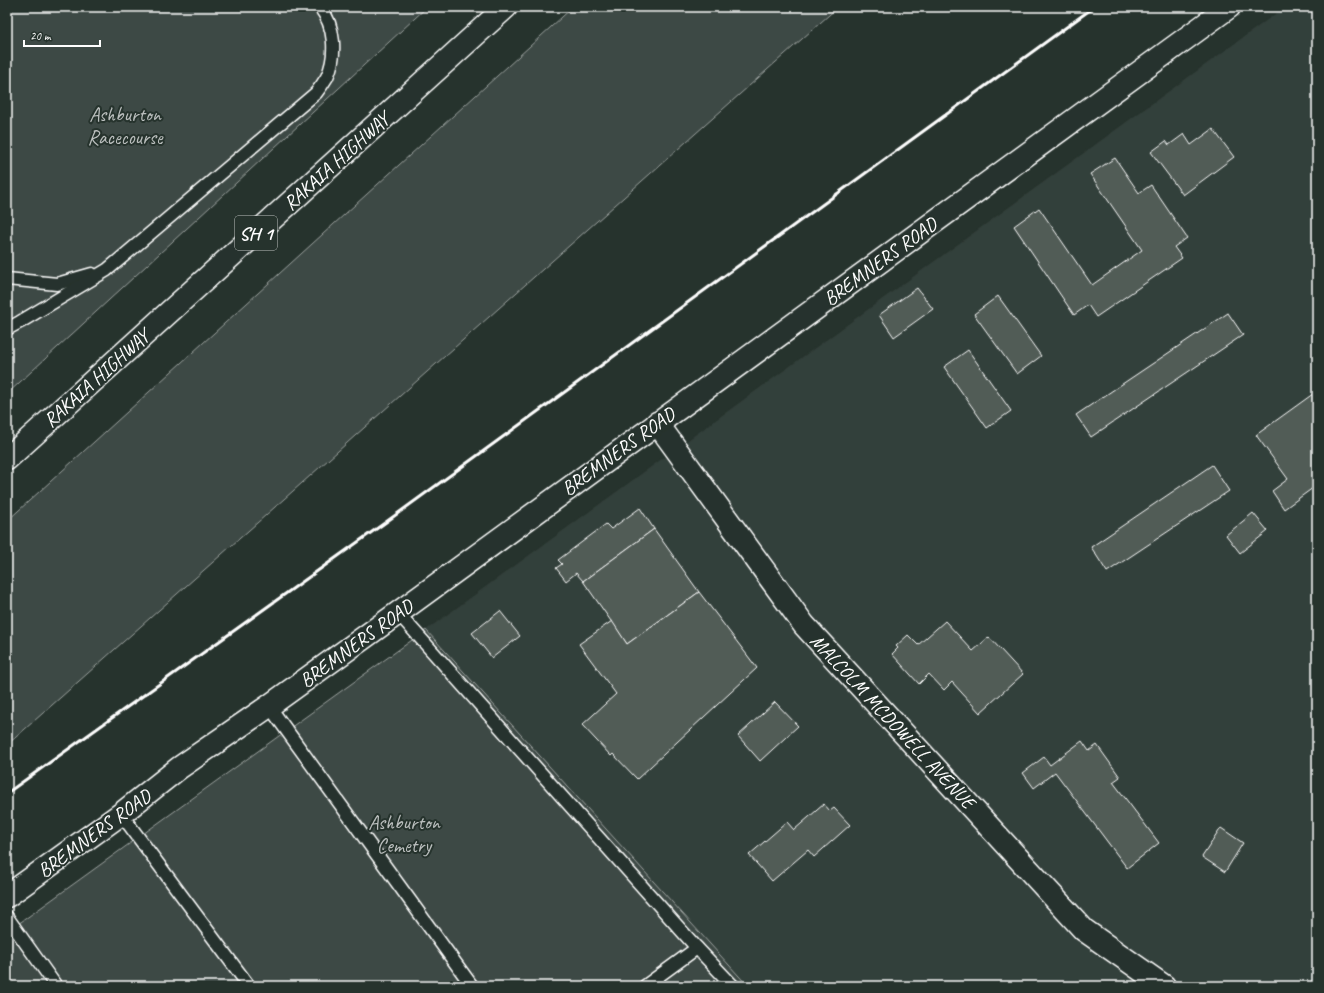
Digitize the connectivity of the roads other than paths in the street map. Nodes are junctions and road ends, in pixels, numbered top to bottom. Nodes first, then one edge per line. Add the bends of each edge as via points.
1 (320, 7) edge
2 (506, 7) edge
3 (1229, 7) edge
4 (107, 270) junction
5 (7, 280) edge
6 (7, 329) edge
7 (657, 423) junction
8 (7, 459) edge
9 (398, 613) junction
10 (269, 706) junction
11 (121, 814) junction
12 (7, 896) edge
13 (7, 917) edge
14 (697, 948) junction
15 (56, 986) edge
16 (249, 986) edge
17 (472, 986) edge
18 (645, 986) edge
19 (733, 986) edge
20 (1164, 986) edge

1 - 4 lane via 326,14 333,42 327,77 316,93
2 - 8 main road, RAKAIA HIGHWAY / SH 1
3 - 7 main road, BREMNERS ROAD
4 - 5 lane via 57,284
4 - 6 lane
7 - 9 main road, BREMNERS ROAD
7 - 20 main road, MALCOLM MCDOWELL AVENUE via 804,625 1084,930
9 - 10 main road, BREMNERS ROAD
9 - 14 lane
10 - 11 main road, BREMNERS ROAD via 179,768
10 - 17 lane
11 - 12 main road, BREMNERS ROAD
11 - 16 lane
13 - 15 lane
14 - 18 lane
14 - 19 lane

